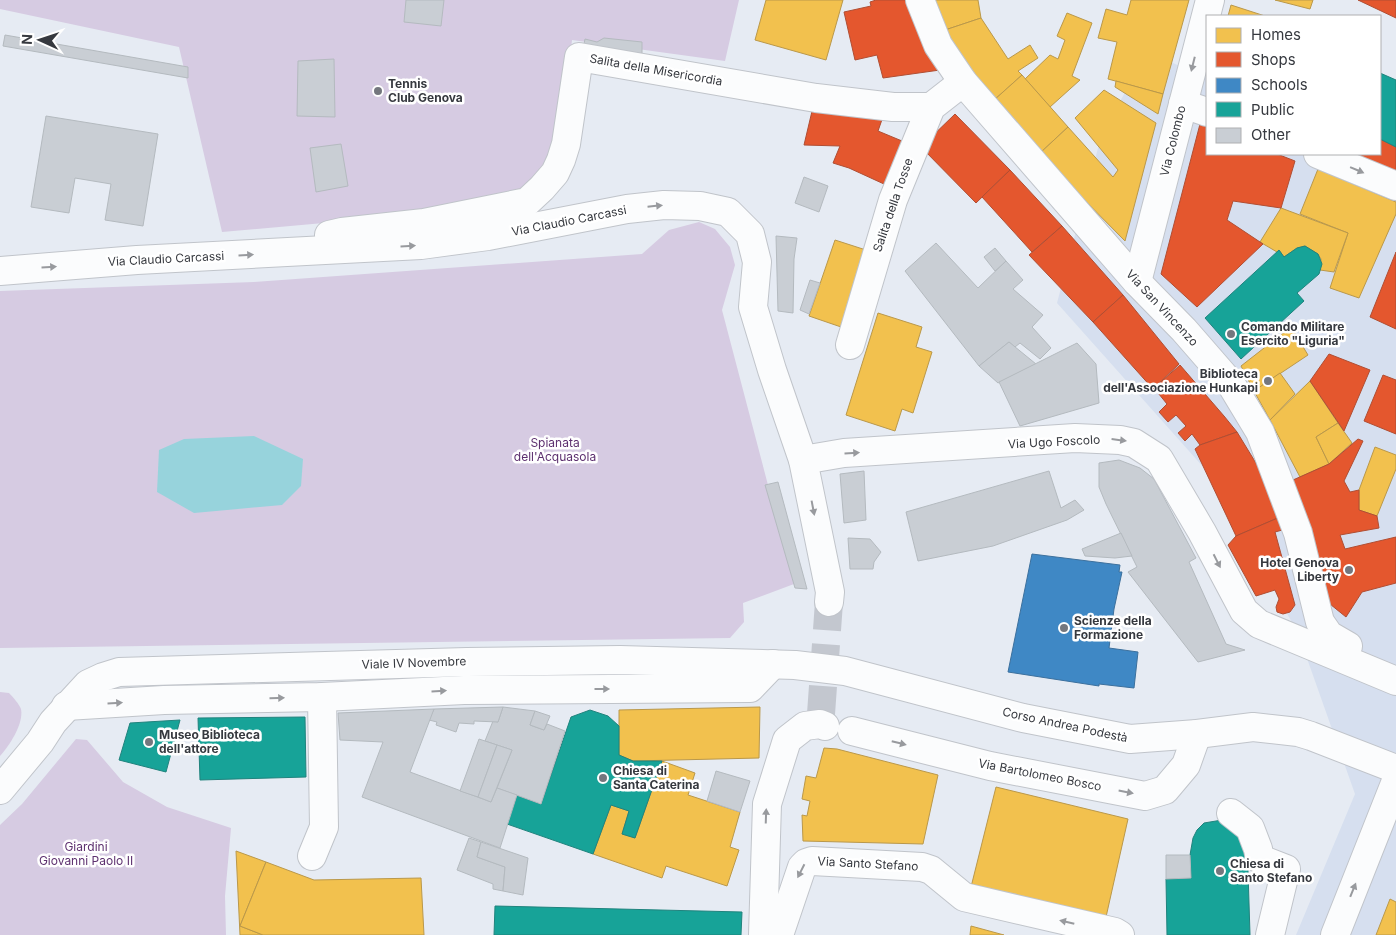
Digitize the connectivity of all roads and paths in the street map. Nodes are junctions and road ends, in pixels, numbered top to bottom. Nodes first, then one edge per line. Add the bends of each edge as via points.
1 (920, 0) edge
2 (1210, 0) edge
3 (1208, 15) edge
4 (1206, 29) edge
5 (964, 82) junction
6 (931, 107) junction
7 (1195, 108) edge
8 (1320, 155) edge
9 (1396, 186) edge
10 (309, 240) dead end
11 (0, 271) edge
12 (1137, 282) junction
13 (850, 345) dead end
14 (804, 460) junction
15 (829, 602) tunnel mouth
16 (1348, 653) junction
17 (796, 666) junction
18 (1396, 681) edge
19 (322, 696) junction
20 (66, 706) junction
21 (822, 721) dead end
22 (852, 731) dead end
23 (1197, 734) junction
24 (1396, 769) edge
25 (1396, 782) edge
26 (0, 790) edge
27 (1232, 813) dead end
28 (312, 856) dead end
29 (1117, 934) edge
30 (763, 935) edge
31 (779, 935) edge
32 (1270, 935) edge
33 (1335, 935) edge

1 - 5 street, Via San Vincenzo via 938,45
2 -> 3 street, Via Colombo
4 -> 7 street, Via Colombo
5 - 6 street
5 - 12 street, Via San Vincenzo
6 - 10 street, Salita della Misericordia via 816,98 579,57 561,160 542,188 527,202 424,223 342,232
6 - 13 street, Salita della Tosse via 893,200
7 - 12 street, Via Colombo
8 -> 9 street
11 -> 14 street, Via Claudio Carcassi via 137,260 420,245 664,205 700,206 728,212 750,234 756,262 753,307
12 - 16 street, Via San Vincenzo via 1231,384 1260,432 1298,533 1320,622
14 -> 15 street, Via Claudio Carcassi via 830,592
14 -> 16 street, Via Ugo Foscolo via 844,453 1075,438 1134,443 1158,459 1244,611 1259,624
16 - 18 street, Via San Vincenzo
19 -> 17 street via 464,690 750,688
17 - 20 street, Viale IV Novembre via 620,660 119,672 88,684
17 - 23 street, Corso Andrea Podestà via 845,671 1022,718 1130,739
20 -> 19 street
19 - 28 street via 324,827
20 - 26 street, Viale IV Novembre
30 -> 21 street via 767,804 786,740 804,726
22 -> 23 street, Via Bartolomeo Bosco via 990,766 1146,796 1165,790 1186,765
23 - 24 street, Corso Andrea Podestà via 1253,727 1298,732
33 -> 25 street
27 - 32 street via 1250,828 1260,859 1286,869
29 -> 31 street, Via Santo Stefano via 969,898 922,867 812,860 802,867

